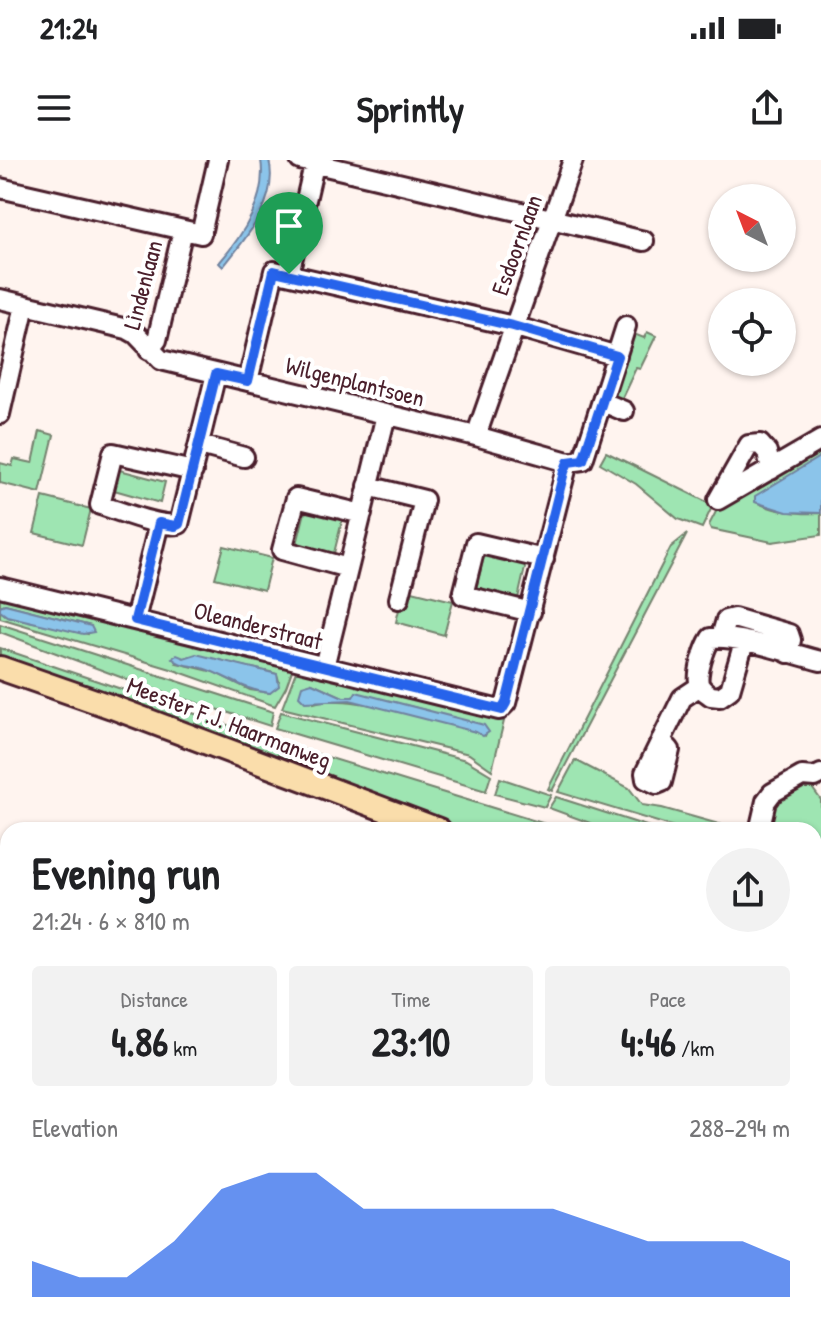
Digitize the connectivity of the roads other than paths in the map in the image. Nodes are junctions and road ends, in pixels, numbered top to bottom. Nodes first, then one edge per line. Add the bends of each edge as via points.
1 (218, 160) edge
2 (573, 160) edge
3 (304, 162) edge
4 (0, 188) edge
5 (551, 219) junction
6 (183, 230) junction
7 (644, 241) dead end
8 (281, 273) junction
9 (0, 299) edge
10 (25, 305) junction
11 (513, 326) junction
12 (626, 326) dead end
13 (149, 350) junction
14 (617, 356) junction
15 (216, 374) junction
16 (248, 381) junction
17 (603, 402) junction
18 (1, 409) edge
19 (624, 411) dead end
20 (386, 415) junction
21 (476, 436) junction
22 (821, 440) edge
23 (200, 445) junction
24 (244, 457) dead end
25 (568, 462) junction
26 (771, 470) dead end
27 (193, 471) junction
28 (368, 486) junction
29 (362, 514) junction
30 (159, 523) junction
31 (544, 559) junction
32 (348, 568) junction
33 (0, 587) edge
34 (399, 599) dead end
35 (531, 612) junction
36 (135, 620) junction
37 (721, 637) junction
38 (744, 642) junction
39 (788, 653) junction
40 (821, 661) edge
41 (324, 667) junction
42 (0, 668) edge
43 (700, 686) junction
44 (661, 740) dead end
45 (819, 780) edge
46 (418, 822) edge
47 (761, 822) edge

1 - 6 street, Lindenlaan via 201,234
2 - 5 street, Esdoornlaan
3 - 5 street
3 - 8 street
4 - 6 street
5 - 7 street
5 - 11 street, Esdoornlaan
6 - 13 street, Lindenlaan via 157,340
8 - 11 street
8 - 16 street
9 - 10 street, Wilgenplantsoen
10 - 13 street, Wilgenplantsoen via 127,329
10 - 18 street
11 - 14 street
11 - 21 street, Esdoornlaan
12 - 14 street
13 - 15 street, Wilgenplantsoen via 161,360
14 - 17 street
15 - 16 street, Wilgenplantsoen
15 - 23 street
16 - 20 street, Wilgenplantsoen
17 - 19 street
17 - 25 street via 583,460
20 - 21 street, Wilgenplantsoen
20 - 28 street
21 - 25 street, Wilgenplantsoen
22 - 26 street
23 - 24 street
23 - 27 street
25 - 31 street
27 - 30 street via 179,524
27 - 30 street via 113,453 100,505
28 - 29 street
28 - 34 street via 424,500
29 - 32 street
29 - 32 street via 296,498 282,550
30 - 36 street
31 - 35 street
31 - 35 street via 476,543 463,595
32 - 41 street
33 - 36 street, Oleanderstraat
35 - 41 street, Oleanderstraat via 504,708
36 - 41 street, Oleanderstraat
37 - 38 street
37 - 39 street via 726,620 734,618 789,634
37 - 43 street via 711,638 705,648
38 - 39 street
38 - 43 street via 730,690 711,696
39 - 40 street
42 - 46 main road, Meester F.J. Haarmanweg
43 - 44 street via 682,698
45 - 47 street via 802,776 772,793

